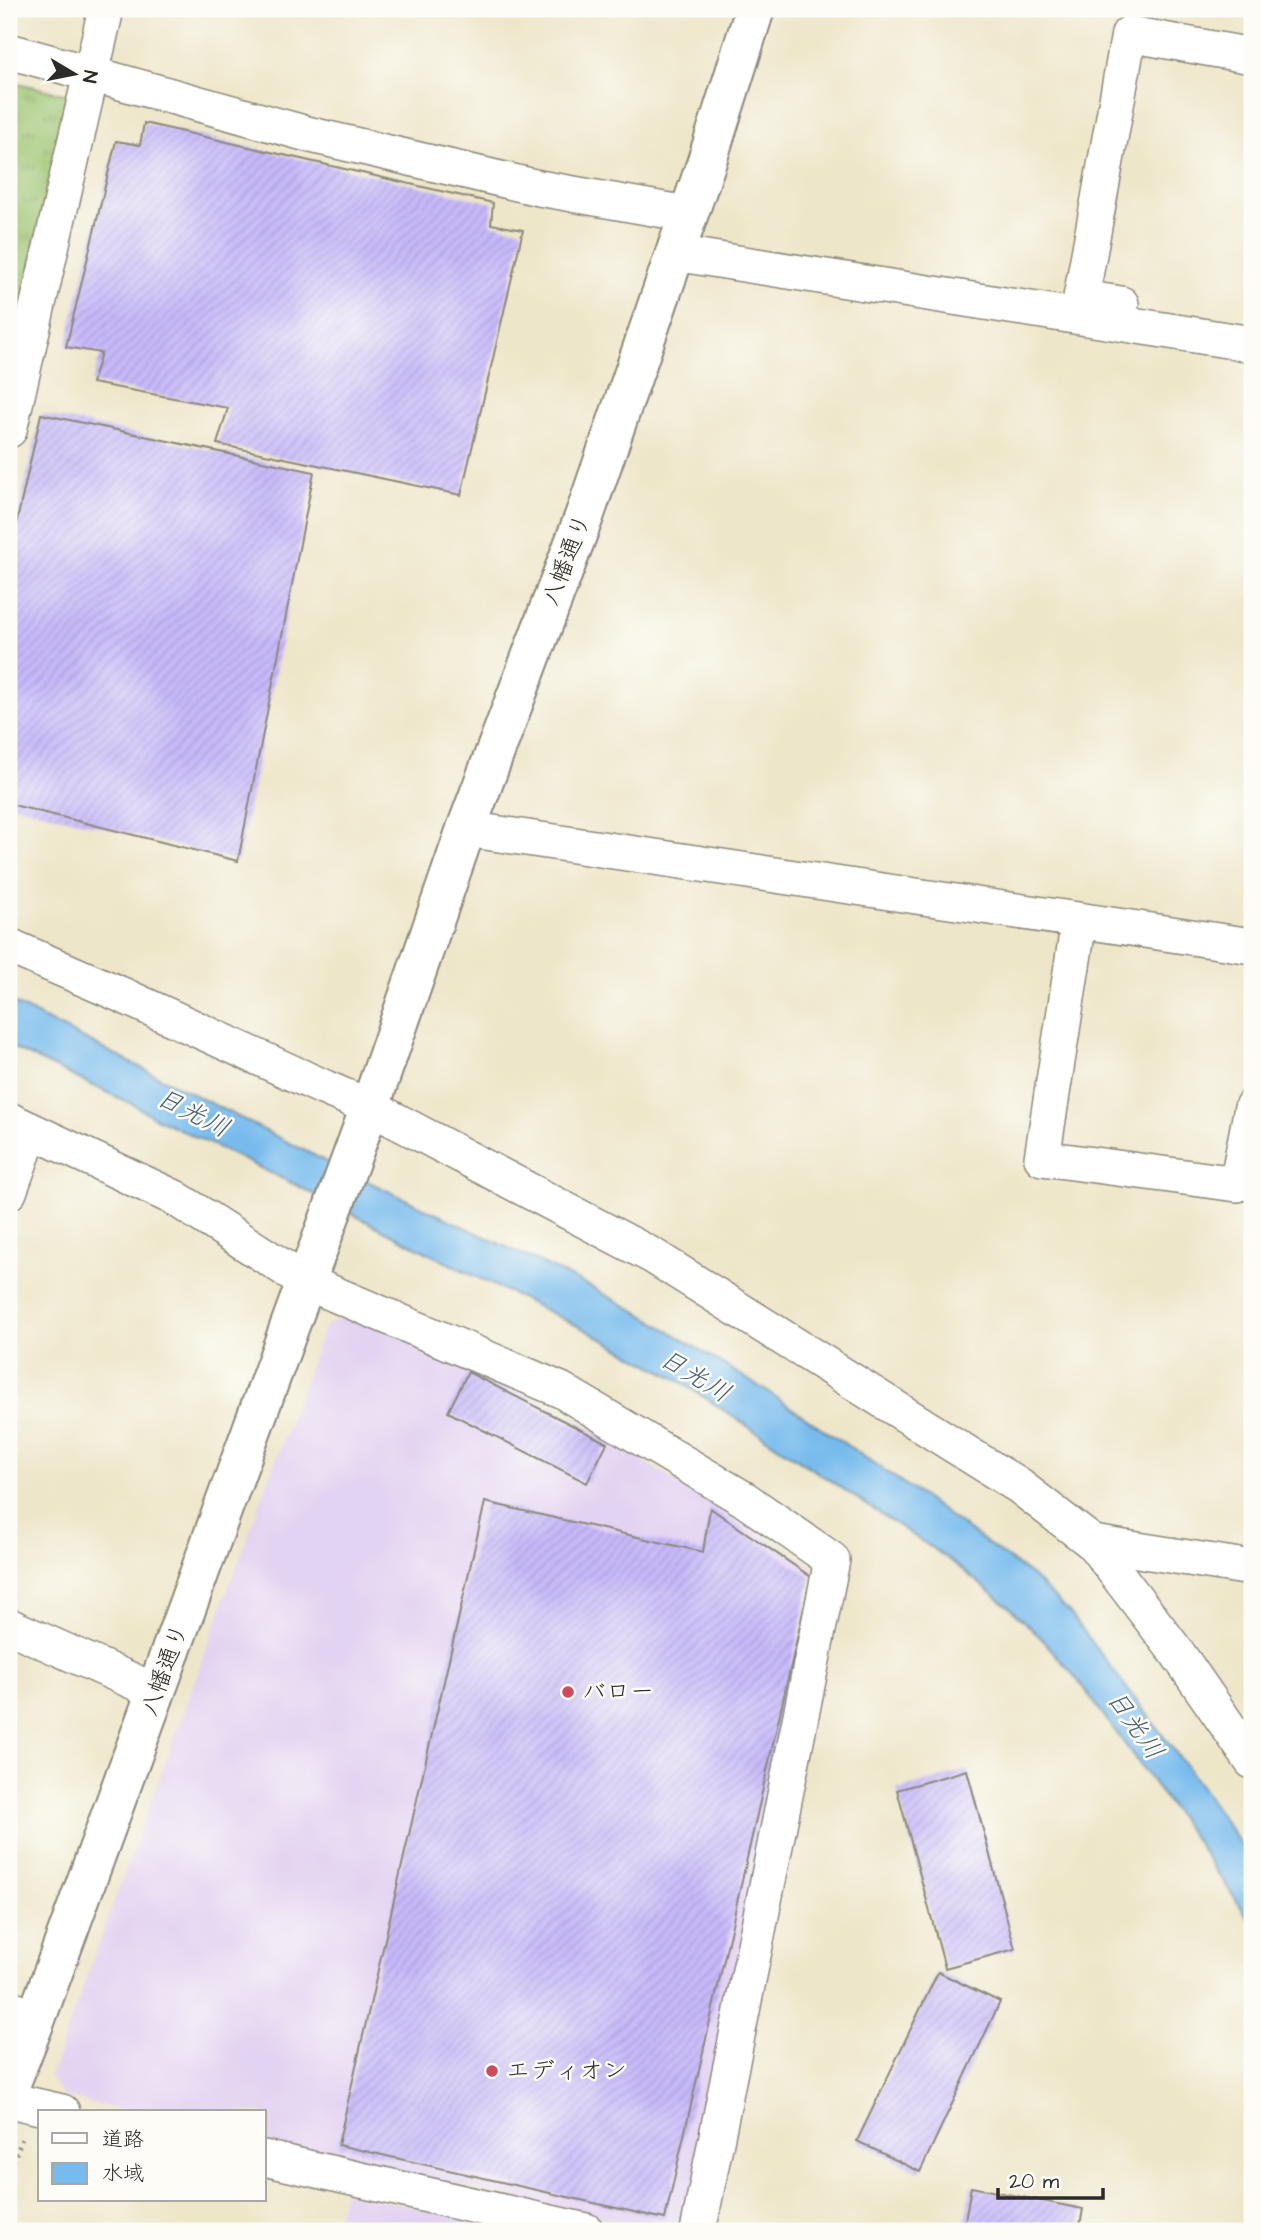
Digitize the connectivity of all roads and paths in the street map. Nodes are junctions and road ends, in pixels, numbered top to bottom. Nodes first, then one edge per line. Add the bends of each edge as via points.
1 (106, 9) edge
2 (755, 9) edge
3 (9, 51) edge
4 (1252, 57) edge
5 (93, 73) junction
6 (687, 214) junction
7 (674, 253) junction
8 (1252, 323) edge
9 (1252, 344) edge
10 (9, 430) edge
11 (466, 828) junction
12 (1079, 921) junction
13 (9, 946) edge
14 (1252, 946) edge
15 (370, 1107) junction
16 (1252, 1107) edge
17 (20, 1125) edge
18 (9, 1192) edge
19 (312, 1266) junction
20 (1093, 1543) junction
21 (1252, 1568) edge
22 (9, 1626) edge
23 (157, 1692) junction
24 (1248, 1746) edge
25 (23, 2014) edge
26 (9, 2088) edge
27 (9, 2100) edge
28 (53, 2110) edge
29 (266, 2158) edge
30 (586, 2231) edge
31 (698, 2231) edge

1 - 5 street
2 - 6 street, 八幡通り
3 - 5 street
4 - 8 street via 1129,34 1081,298
5 - 6 street via 311,135 539,188
5 - 10 street
6 - 7 street, 八幡通り
7 - 9 street
7 - 11 street, 八幡通り via 585,514
11 - 12 street
11 - 15 street, 八幡通り
12 - 14 street
12 - 16 street via 1042,1158 1237,1184
13 - 15 street
15 - 19 street, 八幡通り
15 - 20 street via 653,1256 1019,1486
17 - 18 street
17 - 19 street
19 - 23 street, 八幡通り
19 - 31 street via 561,1390 744,1499 832,1560
20 - 21 street
20 - 24 street
22 - 23 street
23 - 25 street, 八幡通り
25 - 26 street, 八幡通り
27 - 28 street
29 - 30 street

